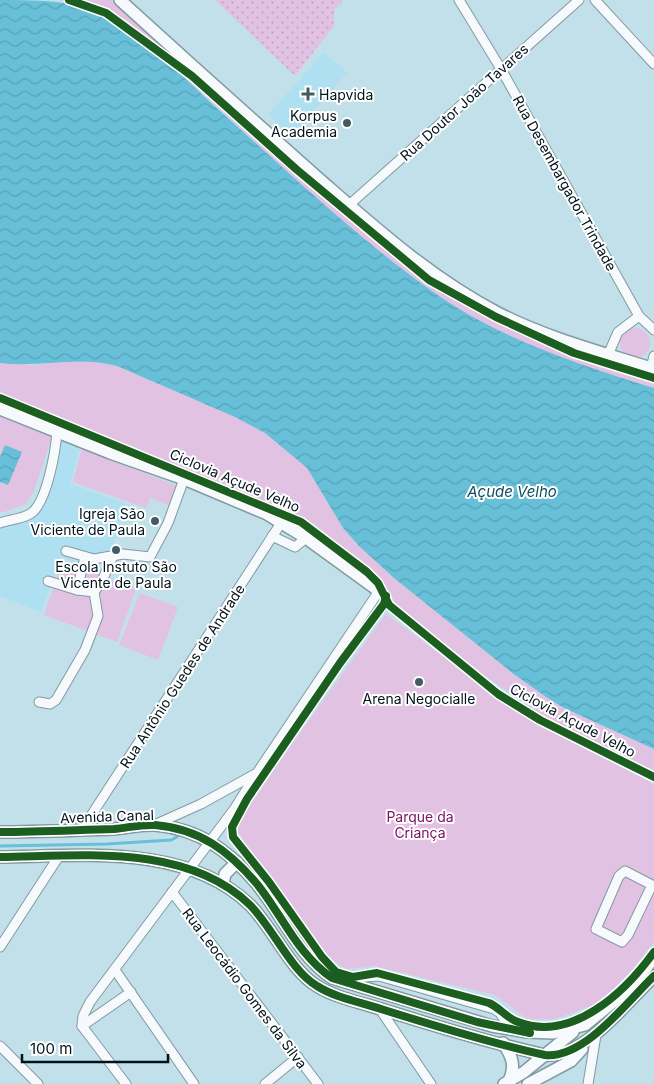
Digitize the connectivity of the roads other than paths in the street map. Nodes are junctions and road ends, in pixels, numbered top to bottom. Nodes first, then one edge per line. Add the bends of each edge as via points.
1 (120, 0) edge
2 (459, 0) edge
3 (579, 0) edge
4 (595, 0) edge
5 (654, 64) edge
6 (501, 69) junction
7 (349, 205) junction
8 (639, 316) junction
9 (654, 330) edge
10 (608, 355) junction
11 (654, 356) edge
12 (652, 369) edge
13 (0, 409) edge
14 (57, 430) junction
15 (184, 480) junction
16 (0, 523) edge
17 (280, 523) junction
18 (272, 536) junction
19 (306, 538) junction
20 (66, 551) dead end
21 (113, 556) junction
22 (85, 557) junction
23 (48, 581) dead end
24 (77, 590) junction
25 (379, 591) joint
26 (94, 592) junction
27 (39, 702) dead end
28 (257, 773) junction
29 (154, 825) junction
30 (83, 828) junction
31 (0, 832) edge
32 (210, 842) junction
33 (59, 856) junction
34 (0, 857) edge
35 (237, 862) junction
36 (190, 870) junction
37 (223, 884) junction
38 (172, 892) junction
39 (651, 897) edge
40 (0, 946) edge
41 (654, 958) edge
42 (116, 970) junction
43 (654, 976) edge
44 (345, 983) junction
45 (131, 992) junction
46 (379, 1008) junction
47 (585, 1025) junction
48 (82, 1026) junction
49 (511, 1030) junction
50 (596, 1035) junction
51 (503, 1043) junction
52 (585, 1043) junction
53 (1, 1048) edge
54 (545, 1055) junction
55 (298, 1057) junction
56 (506, 1082) edge
57 (38, 1084) edge
58 (126, 1084) edge
59 (194, 1084) edge
60 (265, 1084) edge
61 (318, 1084) edge
62 (431, 1084) edge
63 (528, 1084) edge
64 (588, 1084) edge

1 - 7 main road
2 - 6 street, Rua Desembargador Trindade
3 - 6 street, Rua Doutor João Tavares
4 - 5 street
6 - 7 street, Rua Doutor João Tavares
6 - 8 street, Rua Desembargador Trindade
7 - 10 main road via 430,271 477,301 554,337
8 - 9 street, Rua Desembargador Trindade
8 - 10 street via 622,327
10 - 12 main road
11 - 12 street
13 - 14 main road
14 - 15 main road
14 - 16 street via 53,459 38,506 29,514
15 - 17 main road via 267,514
15 - 21 street via 154,552 145,558 123,554
17 - 18 street, Rua Antônio Guedes de Andrade
17 - 19 main road
18 - 19 street via 296,547
18 - 30 street, Rua Antônio Guedes de Andrade
19 - 25 main road
20 - 22 street
21 - 22 street via 103,559
21 - 26 street
22 - 24 street
23 - 24 street
24 - 26 street
25 - 28 street
26 - 27 street via 98,616 85,650 56,700 50,704
28 - 29 street
28 - 32 street via 250,788
29 - 30 main road, Avenida Canal
29 - 32 main road, Avenida Canal via 179,829
30 - 31 main road, Avenida Canal
32 - 35 main road, Avenida Canal
32 - 36 street
33 - 34 main road
33 - 36 main road via 128,857
33 - 40 street
35 - 37 main road via 225,874
35 - 44 main road, Avenida Canal via 258,885 313,963 332,978
36 - 37 main road
36 - 38 street
37 - 46 main road via 253,909 296,966 316,986 333,995
38 - 42 street
38 - 55 street, Rua Leocádio Gomes da Silva
39 - 39 street via 650,883 629,872 621,872 596,929 622,942
41 - 47 main road, Avenida Canal via 628,990
42 - 45 street
42 - 48 street via 90,1002
43 - 50 main road
44 - 49 main road, Avenida Canal
44 - 49 street via 379,976 494,1009
45 - 48 street
45 - 59 street
46 - 51 main road
46 - 62 street
47 - 49 main road, Avenida Canal via 553,1033
47 - 54 main road via 562,1039
48 - 58 street
50 - 52 main road
50 - 64 street
51 - 54 main road
51 - 56 main road via 513,1063 513,1072
52 - 54 main road via 571,1052
52 - 63 main road via 570,1061
53 - 57 street
54 - 56 main road
55 - 60 street
55 - 61 street, Rua Leocádio Gomes da Silva

